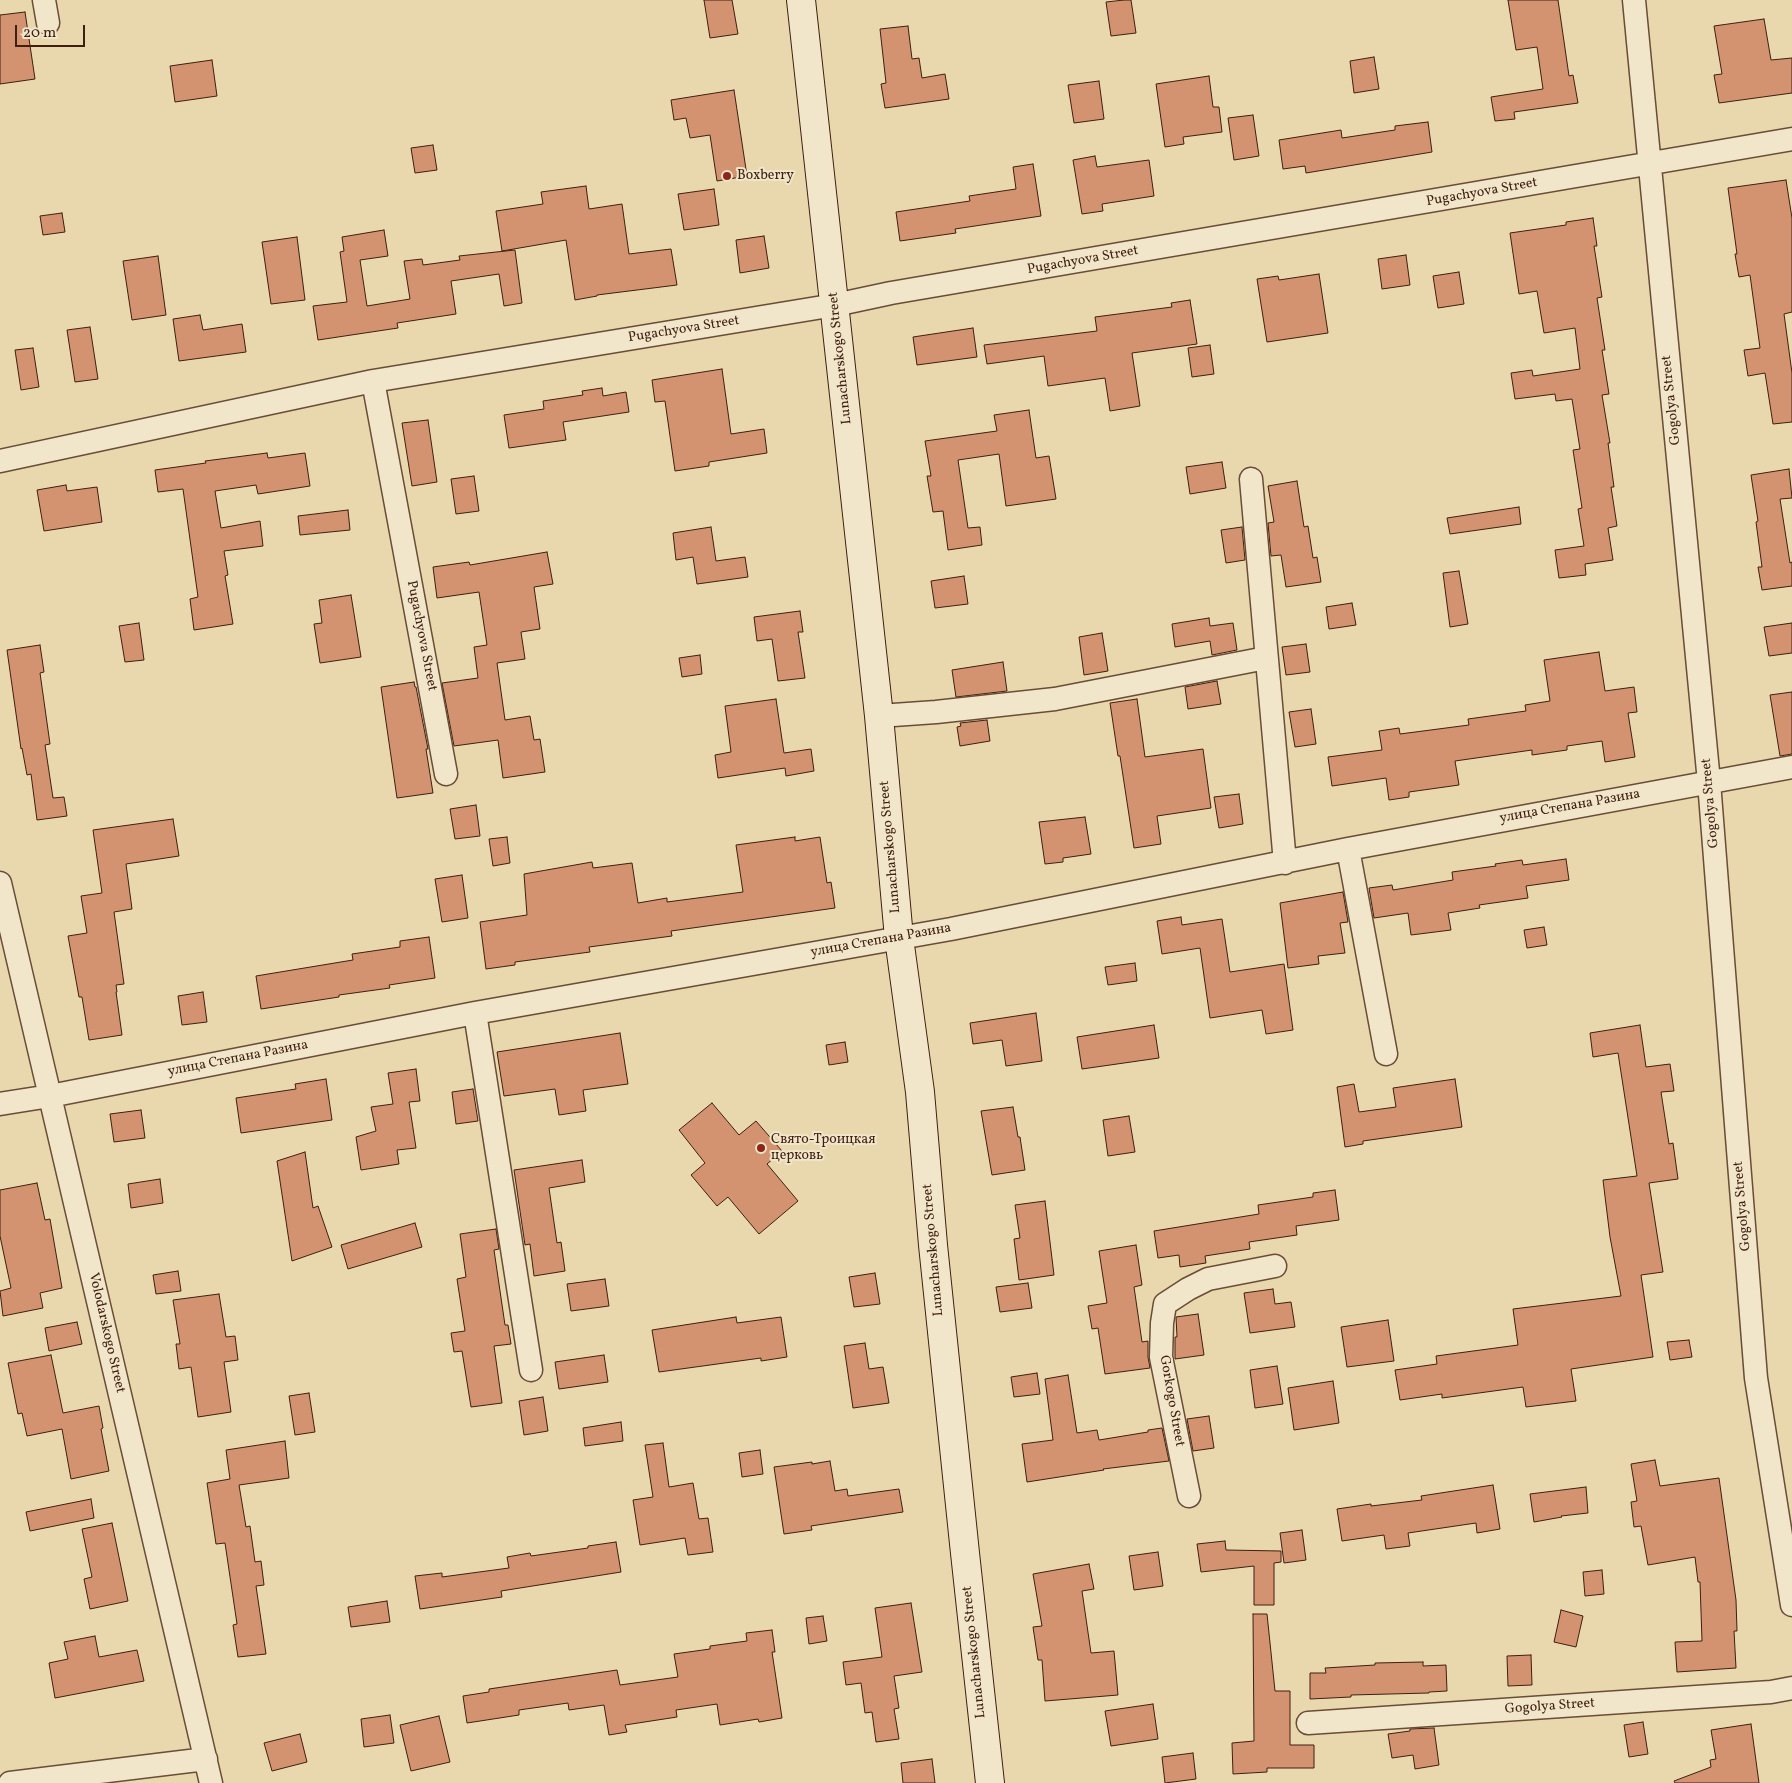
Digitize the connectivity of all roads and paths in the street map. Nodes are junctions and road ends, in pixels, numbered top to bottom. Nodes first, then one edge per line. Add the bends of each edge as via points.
1 (44, 0) edge
2 (801, 0) edge
3 (1634, 0) edge
4 (48, 23) dead end
5 (1792, 139) edge
6 (1649, 165) junction
7 (835, 305) junction
8 (373, 381) junction
9 (0, 461) edge
10 (1251, 479) dead end
11 (1266, 658) junction
12 (880, 716) junction
13 (1792, 767) edge
14 (446, 774) dead end
15 (1709, 782) junction
16 (1348, 848) junction
17 (1285, 862) junction
18 (0, 883) edge
19 (899, 938) junction
20 (475, 1013) junction
21 (1386, 1054) dead end
22 (50, 1096) junction
23 (0, 1104) edge
24 (1276, 1266) dead end
25 (531, 1370) dead end
26 (1189, 1496) dead end
27 (1792, 1604) edge
28 (1792, 1688) edge
29 (1308, 1723) dead end
30 (206, 1759) junction
31 (10, 1783) edge
32 (212, 1783) edge
33 (990, 1783) edge

1 - 4 street
2 - 7 main road, Lunacharskogo Street
3 - 6 street, Gogolya Street
5 - 6 street, Pugachyova Street
6 - 7 street, Pugachyova Street
6 - 15 street, Gogolya Street
7 - 8 street, Pugachyova Street
7 - 12 main road, Lunacharskogo Street
8 - 9 street, Pugachyova Street
8 - 14 street, Pugachyova Street
10 - 11 street
11 - 12 street via 1055,700
11 - 17 street
12 - 19 main road, Lunacharskogo Street
13 - 15 street, улица Степана Разина
15 - 16 street, улица Степана Разина
15 - 27 street, Gogolya Street via 1756,1378
16 - 17 street, улица Степана Разина
16 - 21 street
17 - 19 street, улица Степана Разина
18 - 22 street, Volodarskogo Street
19 - 20 street, улица Степана Разина
19 - 33 main road, Lunacharskogo Street via 920,1092
20 - 22 street, улица Степана Разина
20 - 25 street
22 - 23 street, улица Степана Разина
22 - 30 street, Volodarskogo Street
24 - 26 street, Gorkogo Street via 1208,1279 1165,1304 1161,1357
28 - 29 street, Gogolya Street via 1761,1693
30 - 31 street
30 - 32 street, Volodarskogo Street

